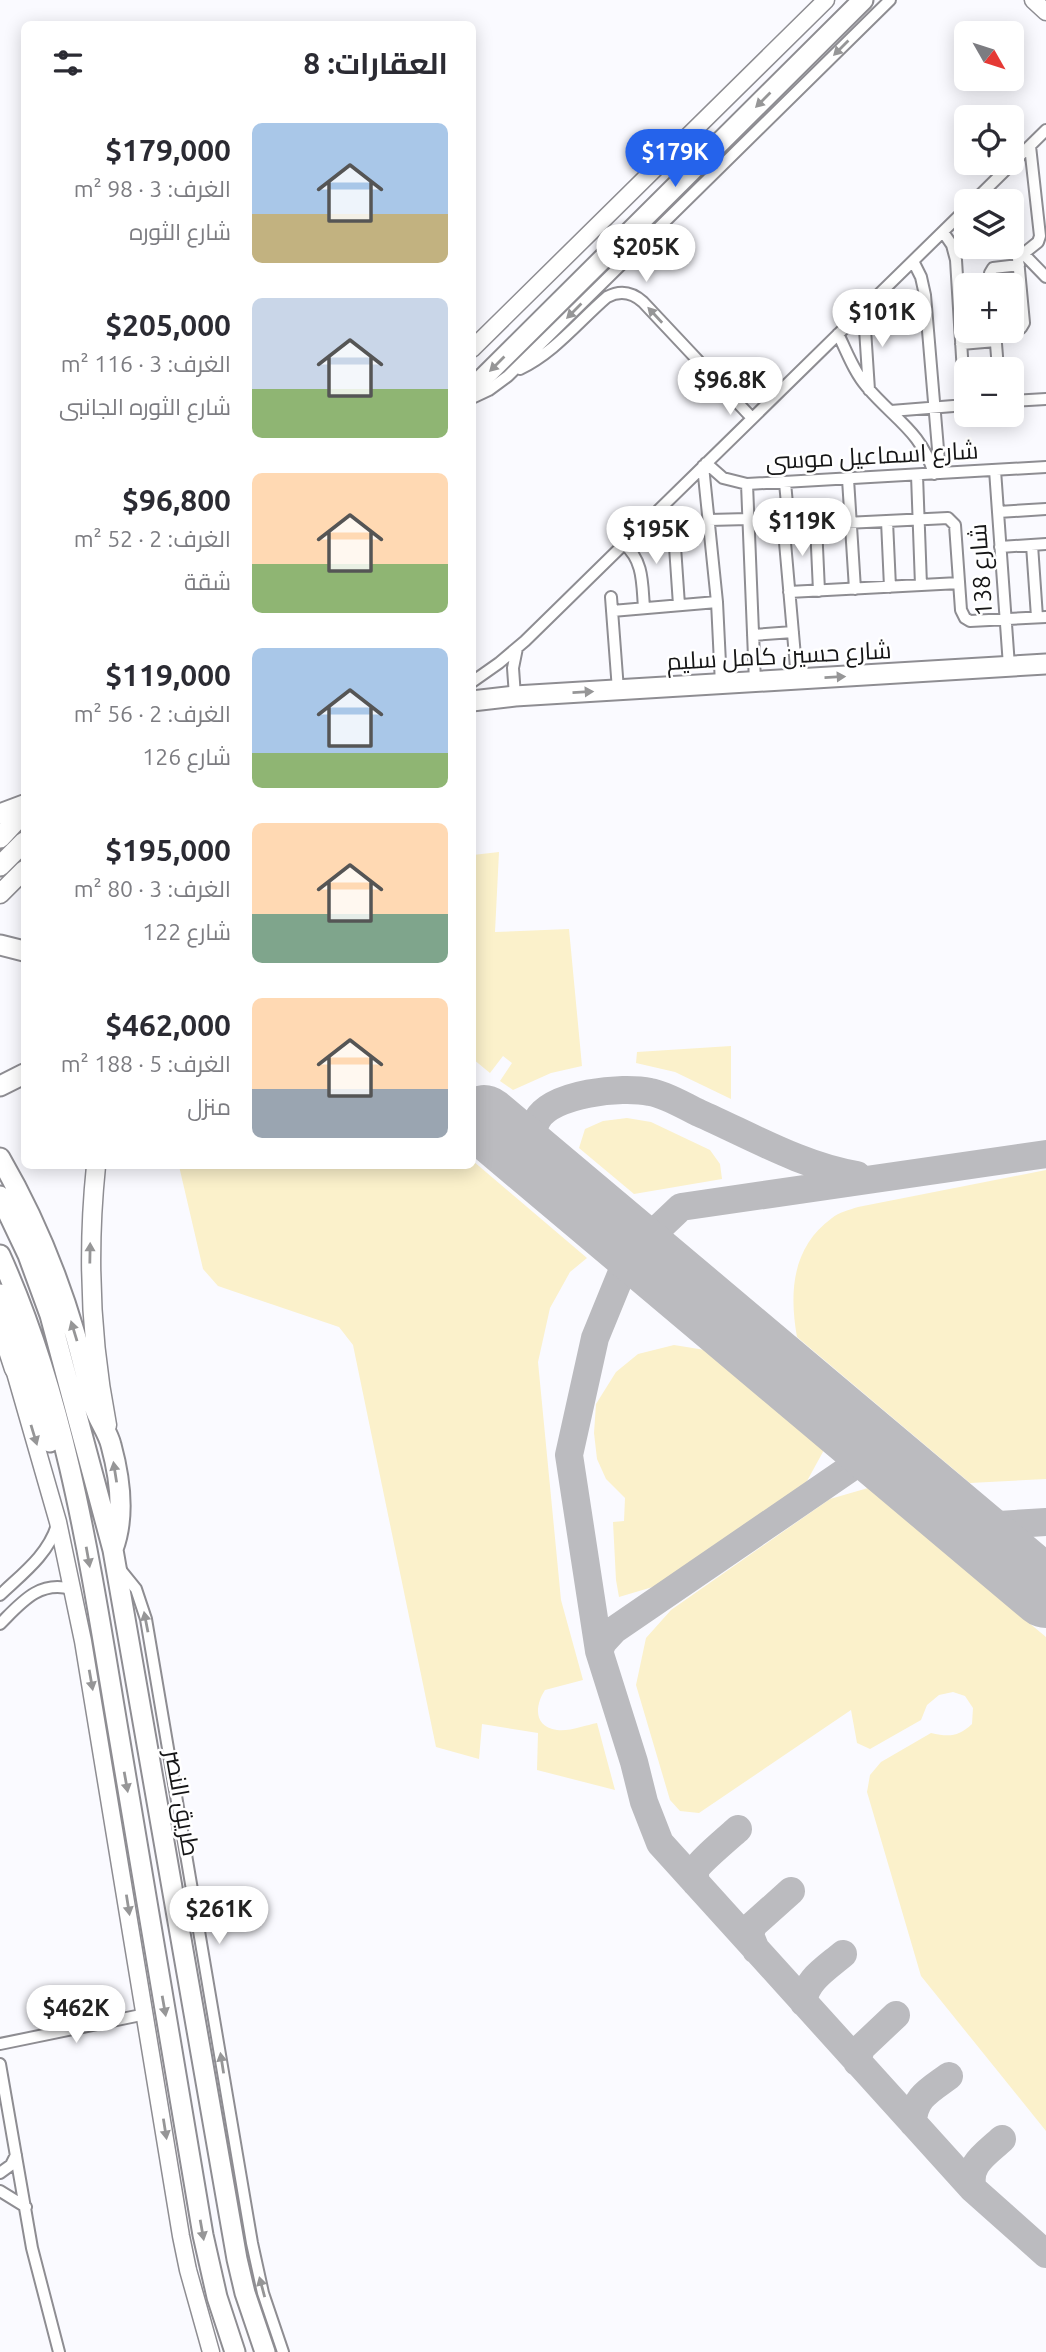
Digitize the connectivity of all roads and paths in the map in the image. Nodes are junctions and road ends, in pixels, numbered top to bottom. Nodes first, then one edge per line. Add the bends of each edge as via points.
1 (826, 0) edge
2 (863, 0) edge
3 (890, 0) edge
4 (1034, 0) edge
5 (1046, 12) edge
6 (1046, 131) edge
7 (1030, 146) junction
8 (986, 189) edge
9 (1042, 216) edge
10 (954, 221) edge
11 (943, 232) junction
12 (1024, 248) edge
13 (1024, 257) edge
14 (1007, 259) edge
15 (913, 261) junction
16 (990, 273) edge
17 (1046, 277) edge
18 (870, 303) junction
19 (838, 334) junction
20 (965, 343) edge
21 (961, 344) junction
22 (476, 345) edge
23 (962, 357) edge
24 (512, 372) junction
25 (476, 385) edge
26 (869, 390) junction
27 (476, 396) edge
28 (1046, 398) edge
29 (1024, 400) edge
30 (954, 406) edge
31 (935, 407) junction
32 (891, 411) junction
33 (752, 418) junction
34 (705, 465) junction
35 (1046, 467) edge
36 (995, 470) junction
37 (937, 474) junction
38 (917, 475) junction
39 (848, 479) junction
40 (785, 482) junction
41 (747, 484) junction
42 (1046, 509) edge
43 (998, 512) junction
44 (748, 519) junction
45 (918, 519) junction
46 (709, 520) junction
47 (887, 521) junction
48 (851, 523) junction
49 (816, 525) junction
50 (784, 526) junction
51 (674, 532) dead end
52 (624, 544) junction
53 (1046, 544) edge
54 (1032, 545) junction
55 (1000, 547) junction
56 (959, 583) junction
57 (921, 585) junction
58 (890, 587) junction
59 (855, 589) junction
60 (819, 590) junction
61 (789, 592) junction
62 (611, 597) dead end
63 (717, 601) junction
64 (679, 605) junction
65 (644, 608) junction
66 (612, 611) junction
67 (1042, 617) edge
68 (1005, 619) junction
69 (793, 632) junction
70 (753, 635) junction
71 (517, 648) junction
72 (1046, 664) edge
73 (1009, 666) junction
74 (476, 679) edge
75 (797, 679) junction
76 (755, 681) junction
77 (722, 684) junction
78 (618, 690) junction
79 (515, 696) junction
80 (476, 701) edge
81 (21, 808) edge
82 (21, 814) edge
83 (1, 830) edge
84 (21, 845) edge
85 (0, 866) edge
86 (21, 873) edge
87 (0, 894) edge
88 (0, 945) edge
89 (21, 950) edge
90 (21, 1076) edge
91 (0, 1086) edge
92 (0, 1158) edge
93 (96, 1169) edge
94 (0, 1196) edge
95 (0, 1255) edge
96 (0, 1294) edge
97 (0, 1326) edge
98 (24, 1366) junction
99 (110, 1442) junction
100 (58, 1522) junction
101 (114, 1557) junction
102 (71, 1588) junction
103 (0, 1595) edge
104 (0, 1623) edge
105 (93, 1640) junction
106 (146, 2014) junction
107 (0, 2044) edge
108 (0, 2064) edge
109 (16, 2155) junction
110 (0, 2173) edge
111 (0, 2191) edge
112 (26, 2207) junction
113 (273, 2350) edge
114 (59, 2352) edge
115 (211, 2352) edge
116 (235, 2352) edge

1 - 22 street
2 -> 25 highway
3 -> 24 street
4 - 5 street
6 - 7 street
7 - 8 street
7 - 9 street
9 - 12 street via 1040,239
10 - 11 street
11 - 15 street
11 - 21 street via 956,260
13 - 17 street
14 - 16 street
15 - 18 street
15 - 31 street via 925,295
18 - 19 street
18 - 26 street via 865,326
19 - 26 street
19 - 33 street
20 - 21 street
21 - 23 street
24 - 27 street
33 -> 24 street via 643,302 627,293 607,298 547,353
26 - 32 street
28 - 29 street
30 - 31 street
31 - 32 street
31 - 37 street
32 - 37 street via 919,440
33 - 34 street
34 - 41 street, شارع اسماعيل موسى via 723,478
34 - 46 street
34 - 52 street
35 - 36 street, شارع اسماعيل موسى
36 - 37 street, شارع اسماعيل موسى
36 - 43 street, شارع 138
37 - 38 street, شارع اسماعيل موسى
38 - 39 street, شارع اسماعيل موسى
38 - 45 street
39 - 40 street, شارع اسماعيل موسى
39 - 48 street
40 - 41 street, شارع اسماعيل موسى
40 - 50 street via 788,514
41 - 44 street
42 - 43 street
43 - 55 street, شارع 138
44 - 46 street
44 - 70 street
45 - 47 street
45 - 56 street via 953,521
45 - 57 street
46 - 63 street
47 - 48 street
47 - 58 street
48 - 49 street
48 - 59 street
49 - 50 street
49 - 60 street
50 - 61 street
51 - 64 street
52 - 65 street via 639,565
52 - 71 street
53 - 54 street
54 - 55 street
54 - 67 street
55 - 68 street, شارع 138
56 - 57 street
56 - 68 street via 965,618
57 - 58 street
58 - 59 street
59 - 60 street
60 - 61 street
61 - 69 street
62 - 66 street
63 - 64 street
63 - 77 street
64 - 65 street
65 - 66 street
66 - 78 street
67 - 68 street
68 - 73 street, شارع 138
69 - 70 street
69 - 75 street
70 - 76 street
71 - 74 street
71 - 79 street
72 - 73 highway, شارع حسين كامل سليم
75 -> 73 highway, شارع حسين كامل سليم
75 - 76 highway, شارع حسين كامل سليم
76 - 77 highway, شارع حسين كامل سليم
77 - 78 highway, شارع حسين كامل سليم
79 -> 78 highway, شارع حسين كامل سليم
79 - 80 highway, شارع حسين كامل سليم
81 - 83 highway
82 - 83 highway
84 - 85 highway
86 - 87 main road
88 - 89 highway
90 - 91 highway
99 -> 92 highway via 94,1406 55,1273
99 -> 93 main road via 91,1300
94 - 101 highway, طريق النصر via 36,1275 59,1346
95 - 98 highway via 15,1287
96 - 98 highway
97 - 98 main road
98 -> 100 street
98 -> 105 highway, طريق النصر via 76,1490
101 -> 99 highway via 121,1509
100 - 102 street
100 - 103 street via 49,1545
113 -> 101 highway, طريق النصر via 245,2293 237,2259
102 - 104 street via 39,1589
102 - 105 street
105 -> 106 street
105 -> 116 highway, طريق النصر via 203,2235
106 - 107 street
106 -> 115 street via 188,2270
108 - 109 street
109 - 110 street
109 - 112 street
111 - 112 street
112 - 114 street

